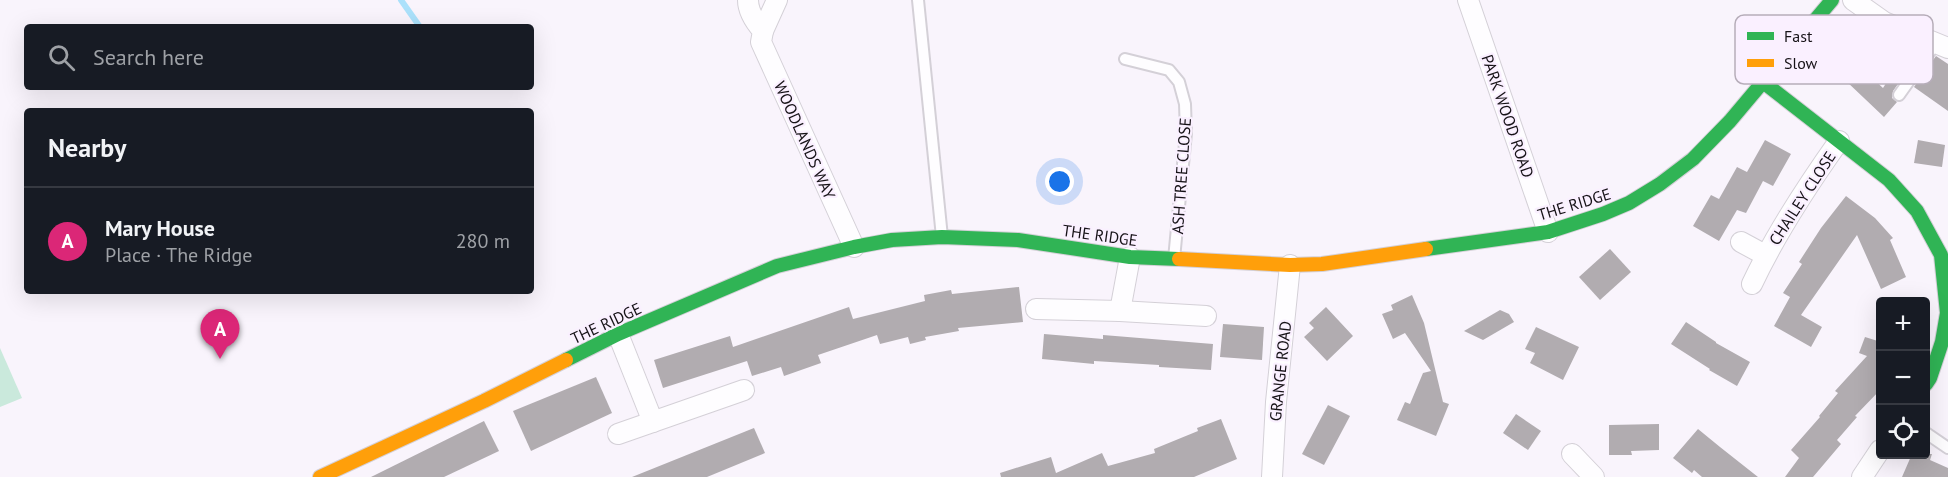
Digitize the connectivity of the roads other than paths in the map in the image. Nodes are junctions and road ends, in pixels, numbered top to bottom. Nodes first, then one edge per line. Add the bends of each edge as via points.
1 (748, 0) edge
2 (777, 0) edge
3 (918, 0) edge
4 (1468, 0) edge
5 (1832, 0) edge
6 (1853, 0) edge
7 (1819, 15) edge
8 (1874, 15) edge
9 (763, 31) junction
10 (1125, 59) dead end
11 (1761, 84) edge
12 (1766, 84) edge
13 (1908, 84) edge
14 (1899, 95) dead end
15 (1839, 141) junction
16 (1548, 232) junction
17 (942, 237) junction
18 (1740, 242) dead end
19 (854, 247) junction
20 (1765, 255) junction
21 (1130, 257) junction
22 (1174, 259) junction
23 (1290, 265) junction
24 (1752, 284) dead end
25 (1036, 309) dead end
26 (1120, 311) junction
27 (1948, 313) edge
28 (1206, 316) dead end
29 (618, 334) junction
30 (1930, 378) edge
31 (744, 390) dead end
32 (653, 422) junction
33 (618, 434) dead end
34 (1930, 436) edge
35 (1948, 448) edge
36 (1572, 454) dead end
37 (1876, 457) edge
38 (320, 477) edge
39 (1272, 477) edge
40 (1594, 477) edge
41 (1862, 477) edge

1 - 9 street, WOODLANDS WAY via 754,20
2 - 9 street
3 - 17 lane
4 - 16 street, PARK WOOD ROAD
5 - 7 main road, THE RIDGE
6 - 8 street
9 - 19 street, WOODLANDS WAY via 761,42
10 - 22 lane, ASH TREE CLOSE via 1168,70 1179,82 1185,104 1186,133
11 - 16 main road, THE RIDGE via 1693,159 1660,184 1629,203
12 - 15 main road
13 - 14 lane
15 - 20 street, CHAILEY CLOSE
15 - 27 main road via 1889,180 1917,211 1941,255
16 - 23 main road, THE RIDGE via 1322,264
17 - 19 main road, THE RIDGE
17 - 21 main road, THE RIDGE via 1018,240
18 - 20 street, CHAILEY CLOSE
19 - 29 main road, THE RIDGE via 777,266
20 - 24 street, CHAILEY CLOSE
21 - 22 main road, THE RIDGE
21 - 26 street
22 - 23 main road, THE RIDGE
23 - 39 street, GRANGE ROAD
25 - 26 street
26 - 28 street
27 - 30 main road
29 - 32 street
29 - 38 main road, THE RIDGE
31 - 32 street
32 - 33 street
34 - 35 lane
36 - 40 street
37 - 41 street

